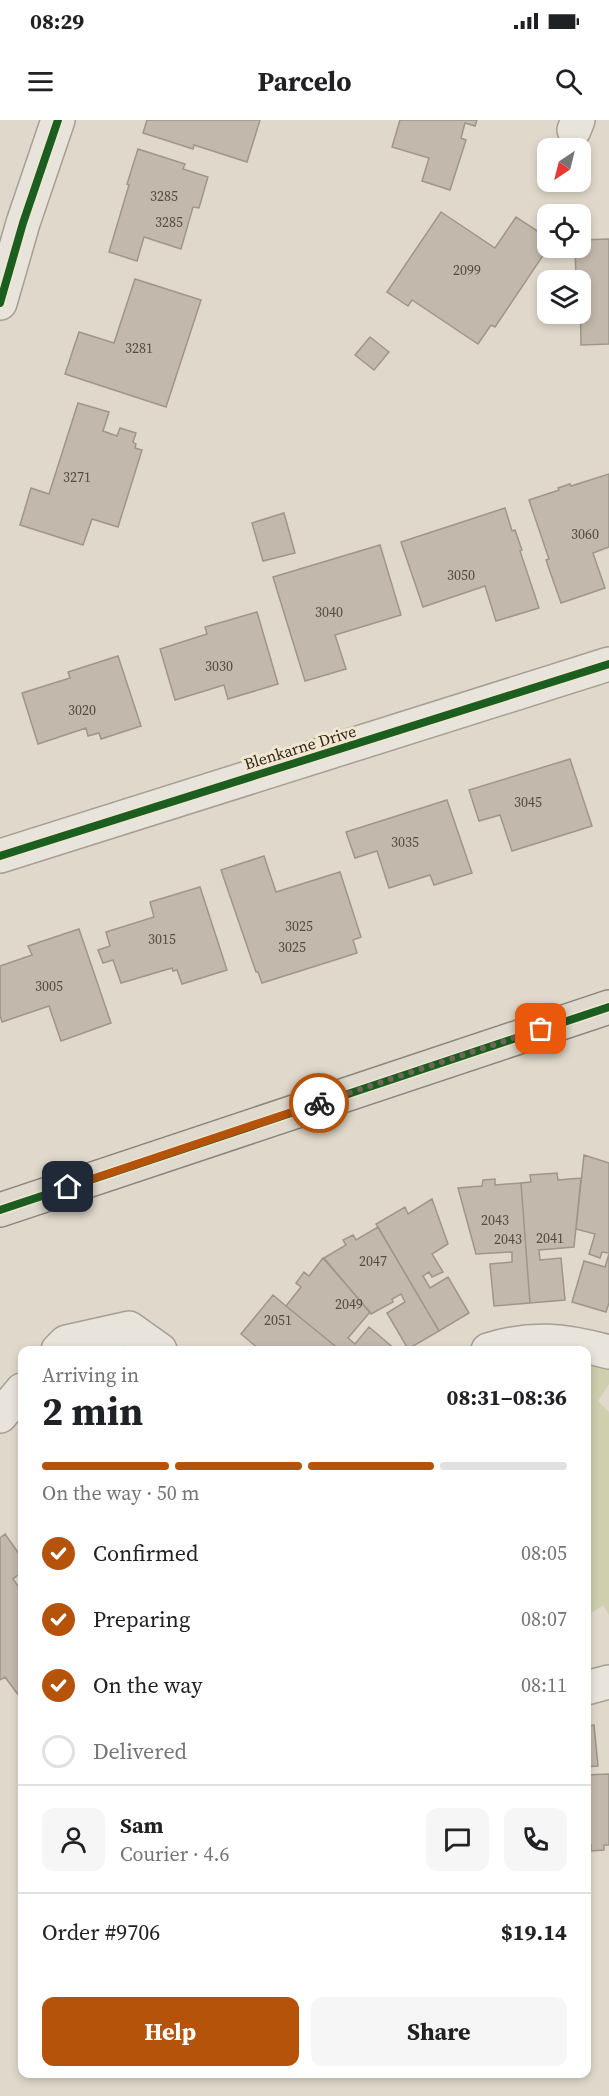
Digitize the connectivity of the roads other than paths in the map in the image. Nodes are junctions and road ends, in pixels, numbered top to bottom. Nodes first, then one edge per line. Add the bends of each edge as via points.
1 (58, 120) edge
2 (12, 219) edge
3 (0, 303) edge
4 (609, 664) edge
5 (0, 856) edge
6 (609, 1007) edge
7 (0, 1210) edge
8 (62, 1346) edge
9 (154, 1346) edge
10 (506, 1346) edge
11 (588, 1346) edge
12 (591, 1347) edge
13 (609, 1352) edge
14 (18, 1395) edge
15 (0, 1416) edge
16 (609, 1682) edge
17 (591, 1687) edge

1 - 2 street
2 - 3 street
4 - 5 street, Blenkarne Drive
6 - 7 main road
8 - 9 street via 129,1328
10 - 11 street via 528,1341
12 - 13 street
14 - 15 street
16 - 17 street

